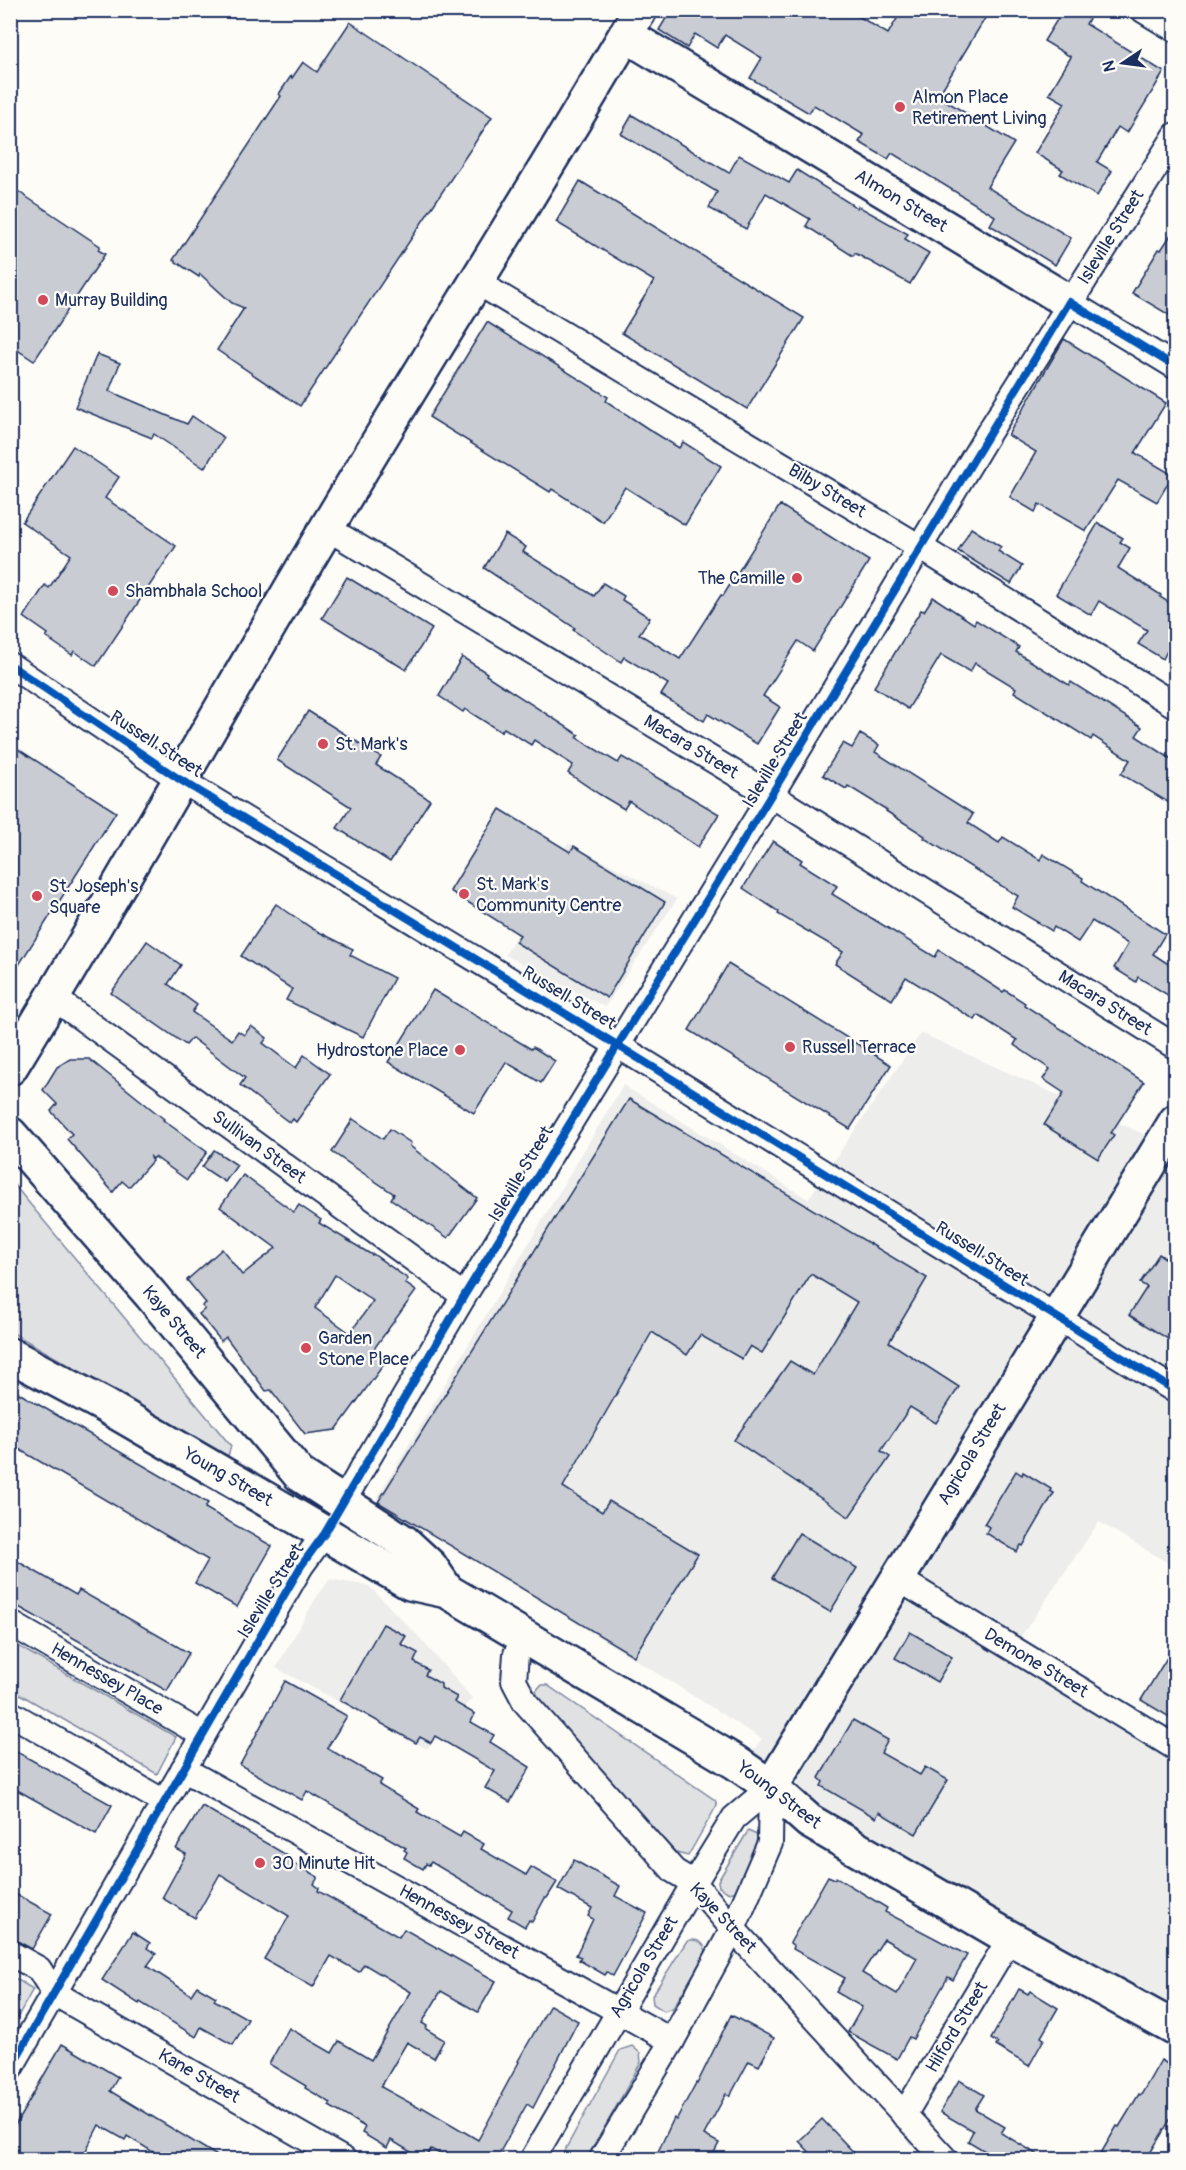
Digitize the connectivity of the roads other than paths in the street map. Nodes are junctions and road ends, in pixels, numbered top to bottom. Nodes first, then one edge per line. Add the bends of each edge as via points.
1 (1143, 10) edge
2 (633, 23) edge
3 (1176, 30) edge
4 (1176, 135) edge
5 (475, 281) junction
6 (1069, 302) junction
7 (1176, 367) edge
8 (327, 528) junction
9 (920, 547) junction
10 (10, 665) edge
11 (1176, 706) edge
12 (179, 778) junction
13 (771, 795) junction
14 (54, 998) junction
15 (617, 1045) junction
16 (1176, 1047) edge
17 (11, 1068) edge
18 (1176, 1121) edge
19 (10, 1134) edge
20 (464, 1296) junction
21 (1055, 1318) junction
22 (10, 1355) edge
23 (1176, 1391) edge
24 (342, 1503) junction
25 (325, 1533) junction
26 (897, 1578) junction
27 (447, 1592) junction
28 (10, 1623) edge
29 (527, 1638) junction
30 (10, 1713) edge
31 (203, 1735) junction
32 (1176, 1748) edge
33 (183, 1769) junction
34 (771, 1788) junction
35 (164, 1802) junction
36 (694, 1883) junction
37 (733, 1929) junction
38 (1010, 1938) junction
39 (10, 1953) edge
40 (54, 1993) junction
41 (618, 2011) junction
42 (1176, 2029) edge
43 (20, 2033) edge
44 (672, 2041) junction
45 (10, 2069) edge
46 (904, 2115) junction
47 (344, 2160) edge
48 (532, 2160) edge
49 (601, 2160) edge
50 (946, 2160) edge

1 - 3 street
2 - 5 main road
2 - 6 main road, Almon Street
4 - 6 street, Isleville Street
5 - 8 main road
5 - 9 street, Bilby Street
6 - 7 street, Almon Street
6 - 9 street, Isleville Street
8 - 12 main road
8 - 13 street, Macara Street
9 - 11 street, Bilby Street
9 - 13 street, Isleville Street
10 - 12 street, Russell Street
12 - 14 main road
12 - 15 street, Russell Street
13 - 15 street, Isleville Street
13 - 16 street, Macara Street
14 - 17 main road
14 - 20 street, Sullivan Street
15 - 20 street, Isleville Street
15 - 21 street, Russell Street
18 - 21 main road, Agricola Street
19 - 24 main road, Kaye Street via 151,1295 298,1474
20 - 24 street, Isleville Street
21 - 23 street, Russell Street
21 - 26 main road, Agricola Street
22 - 25 main road, Young Street
24 - 27 main road, Young Street via 404,1542 430,1566
25 - 27 main road, Young Street via 410,1583
25 - 31 street, Isleville Street via 301,1566
26 - 32 street, Demone Street
26 - 34 main road, Agricola Street
27 - 29 main road, Young Street
28 - 31 street, Hennessey Place
29 - 34 main road, Young Street via 735,1762
29 - 36 street, Kaye Street via 516,1654 514,1681 525,1702 674,1871
30 - 35 street
31 - 33 street, Isleville Street
33 - 35 street, Isleville Street
33 - 41 street, Hennessey Street
34 - 36 street, Agricola Street via 734,1818
34 - 37 street, Agricola Street via 770,1844
34 - 38 main road, Young Street via 809,1821
35 - 40 street, Isleville Street
36 - 37 street, Kaye Street
36 - 41 street, Agricola Street
37 - 44 street, Agricola Street
37 - 46 street, Kaye Street
38 - 42 main road, Young Street
38 - 46 street, Hilford Street
39 - 40 street via 39,1969
40 - 43 street, Isleville Street
40 - 47 street, Kane Street
41 - 44 street, Hennessey Street
41 - 48 street, Agricola Street
43 - 45 street, Isleville Street
44 - 49 street, Agricola Street
46 - 50 street, Kaye Street

